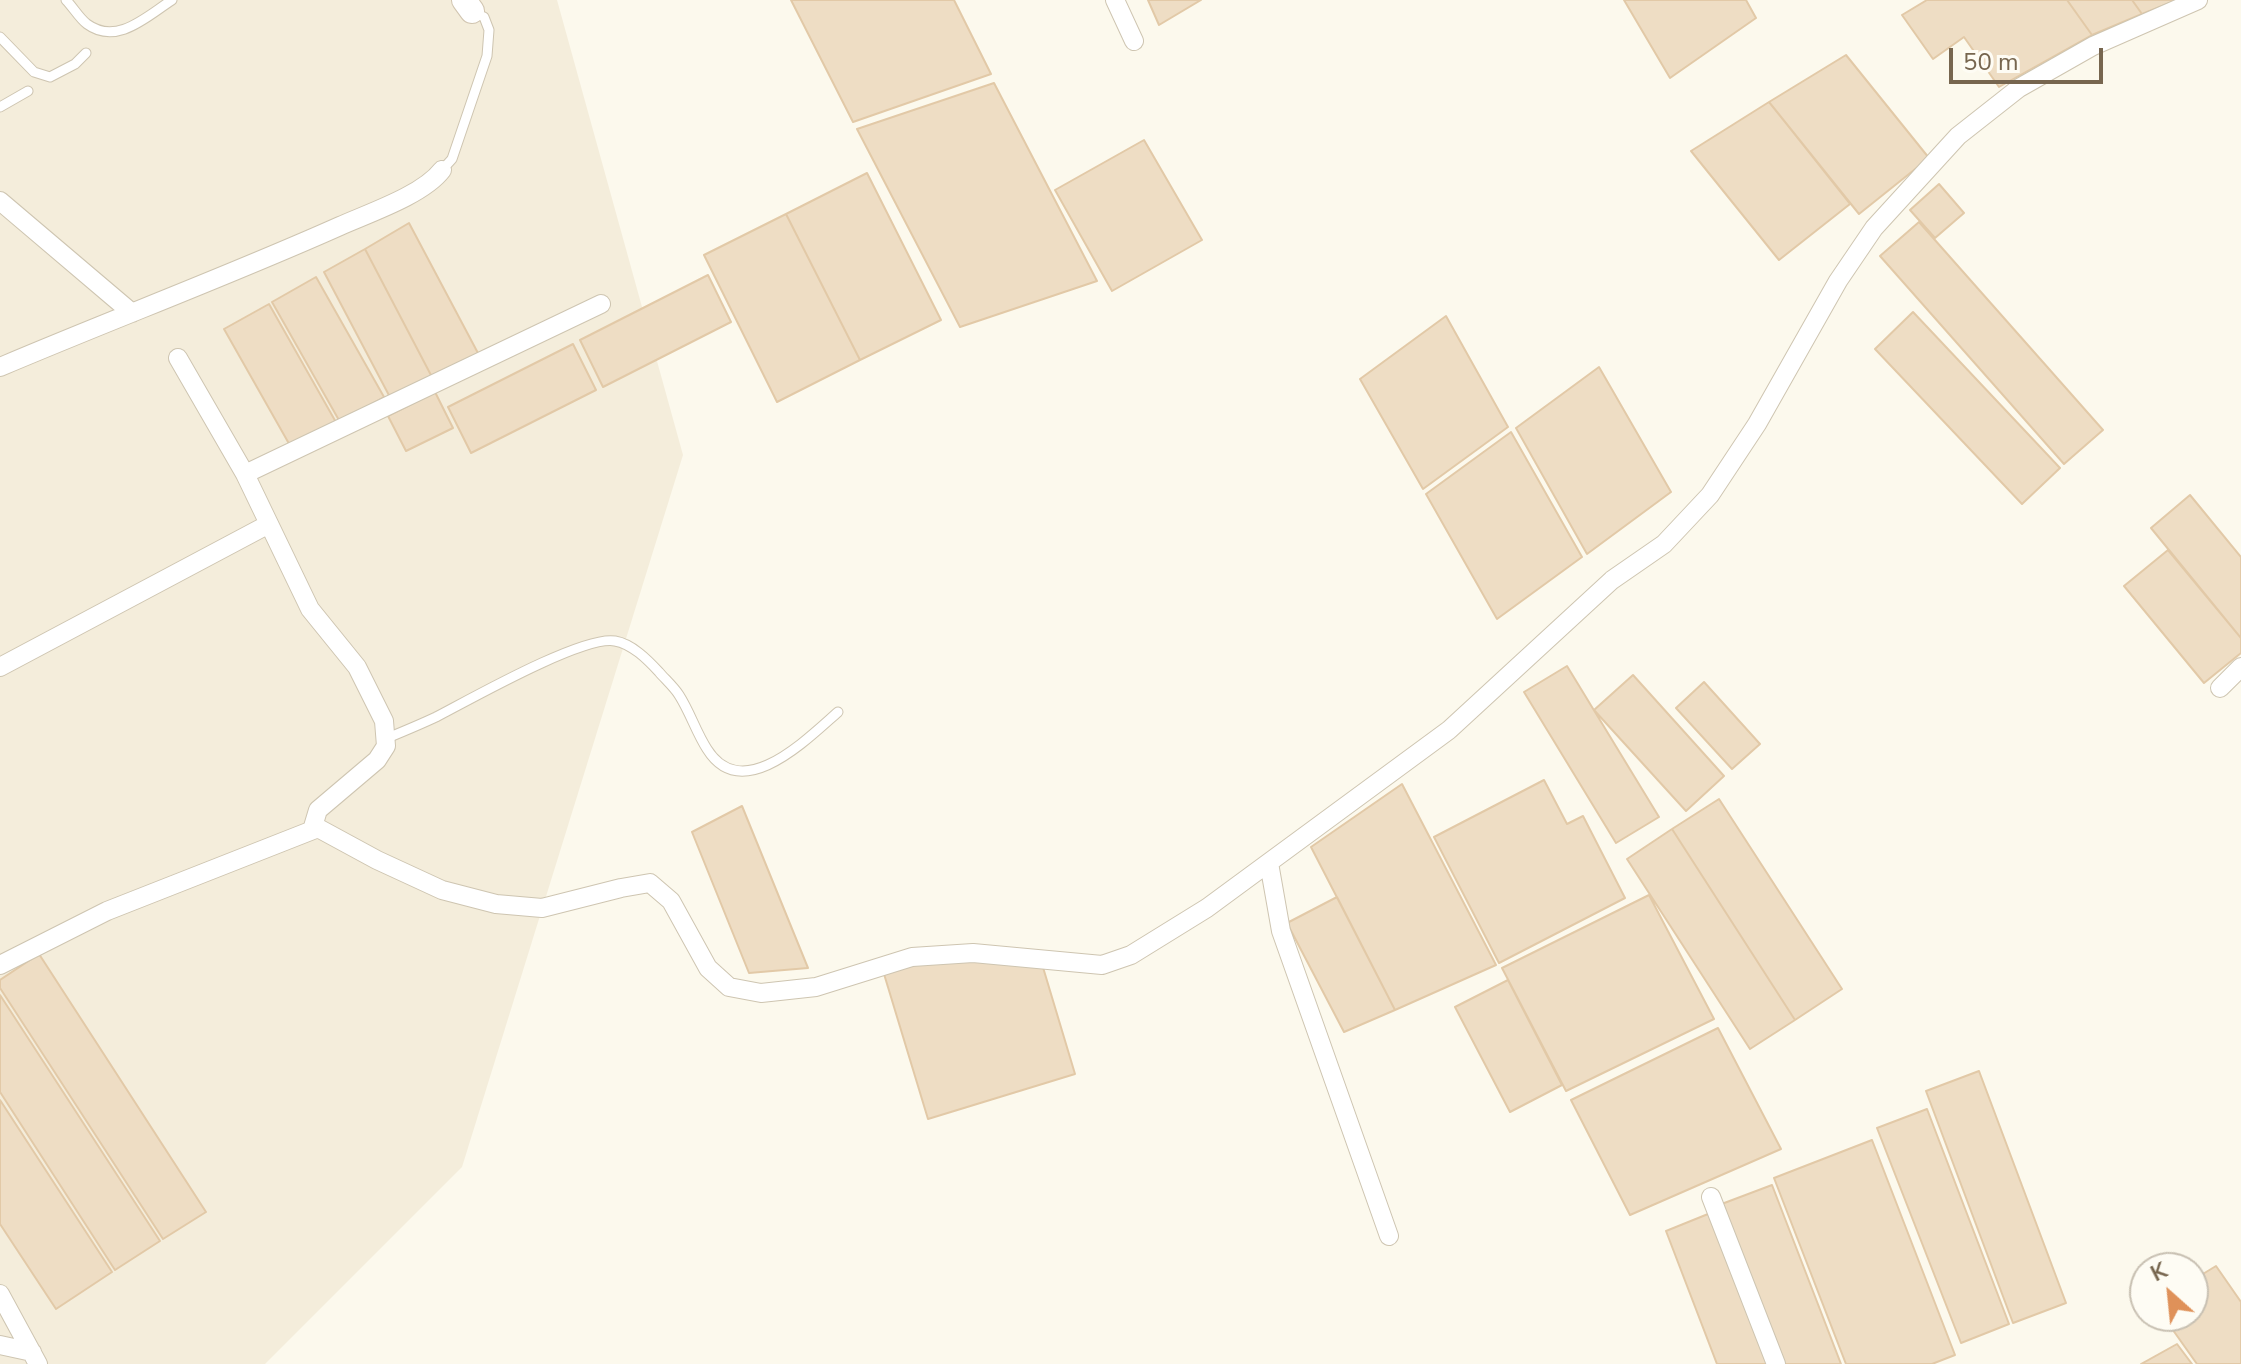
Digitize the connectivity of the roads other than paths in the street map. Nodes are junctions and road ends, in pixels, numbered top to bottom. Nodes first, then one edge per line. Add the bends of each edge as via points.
1 (66, 0) edge
2 (172, 0) edge
3 (1115, 0) edge
4 (2198, 0) edge
5 (468, 6) edge
6 (0, 37) edge
7 (1134, 41) dead end
8 (86, 53) dead end
9 (28, 91) dead end
10 (0, 107) edge
11 (442, 170) joint
12 (0, 201) edge
13 (601, 304) dead end
14 (132, 313) junction
15 (178, 358) dead end
16 (0, 367) edge
17 (245, 474) junction
18 (269, 524) junction
19 (0, 667) edge
20 (2241, 667) edge
21 (2220, 688) dead end
22 (838, 712) dead end
23 (385, 739) junction
24 (312, 830) junction
25 (1269, 863) junction
26 (0, 965) edge
27 (1711, 1197) dead end
28 (1389, 1236) dead end
29 (0, 1294) edge
30 (0, 1345) edge
31 (35, 1358) edge
32 (1776, 1364) edge

1 - 2 lane via 88,25 114,34
3 - 7 street
4 - 25 street via 2093,46 2019,88 1958,136 1874,228 1710,495 1664,544 1612,580 1449,730
5 - 11 lane via 484,17 489,30 487,56 452,159
6 - 8 lane via 34,72 50,77
9 - 10 lane
11 - 14 street via 394,202
12 - 14 street
13 - 17 street
14 - 16 street
15 - 17 street
17 - 18 street
18 - 19 street
18 - 23 street via 310,609 357,667 384,721
20 - 21 street
22 - 23 lane via 769,763 743,773 730,771 709,753 678,694 648,660 611,640 560,655
23 - 24 street via 377,760 318,810
24 - 25 street via 318,828 442,890 496,904 542,908 650,883 671,901 708,968 729,987 761,993 816,987 912,957 973,953 1102,965 1131,955
24 - 26 street via 107,911
25 - 28 street via 1281,931
27 - 32 street
29 - 31 street
30 - 31 street

